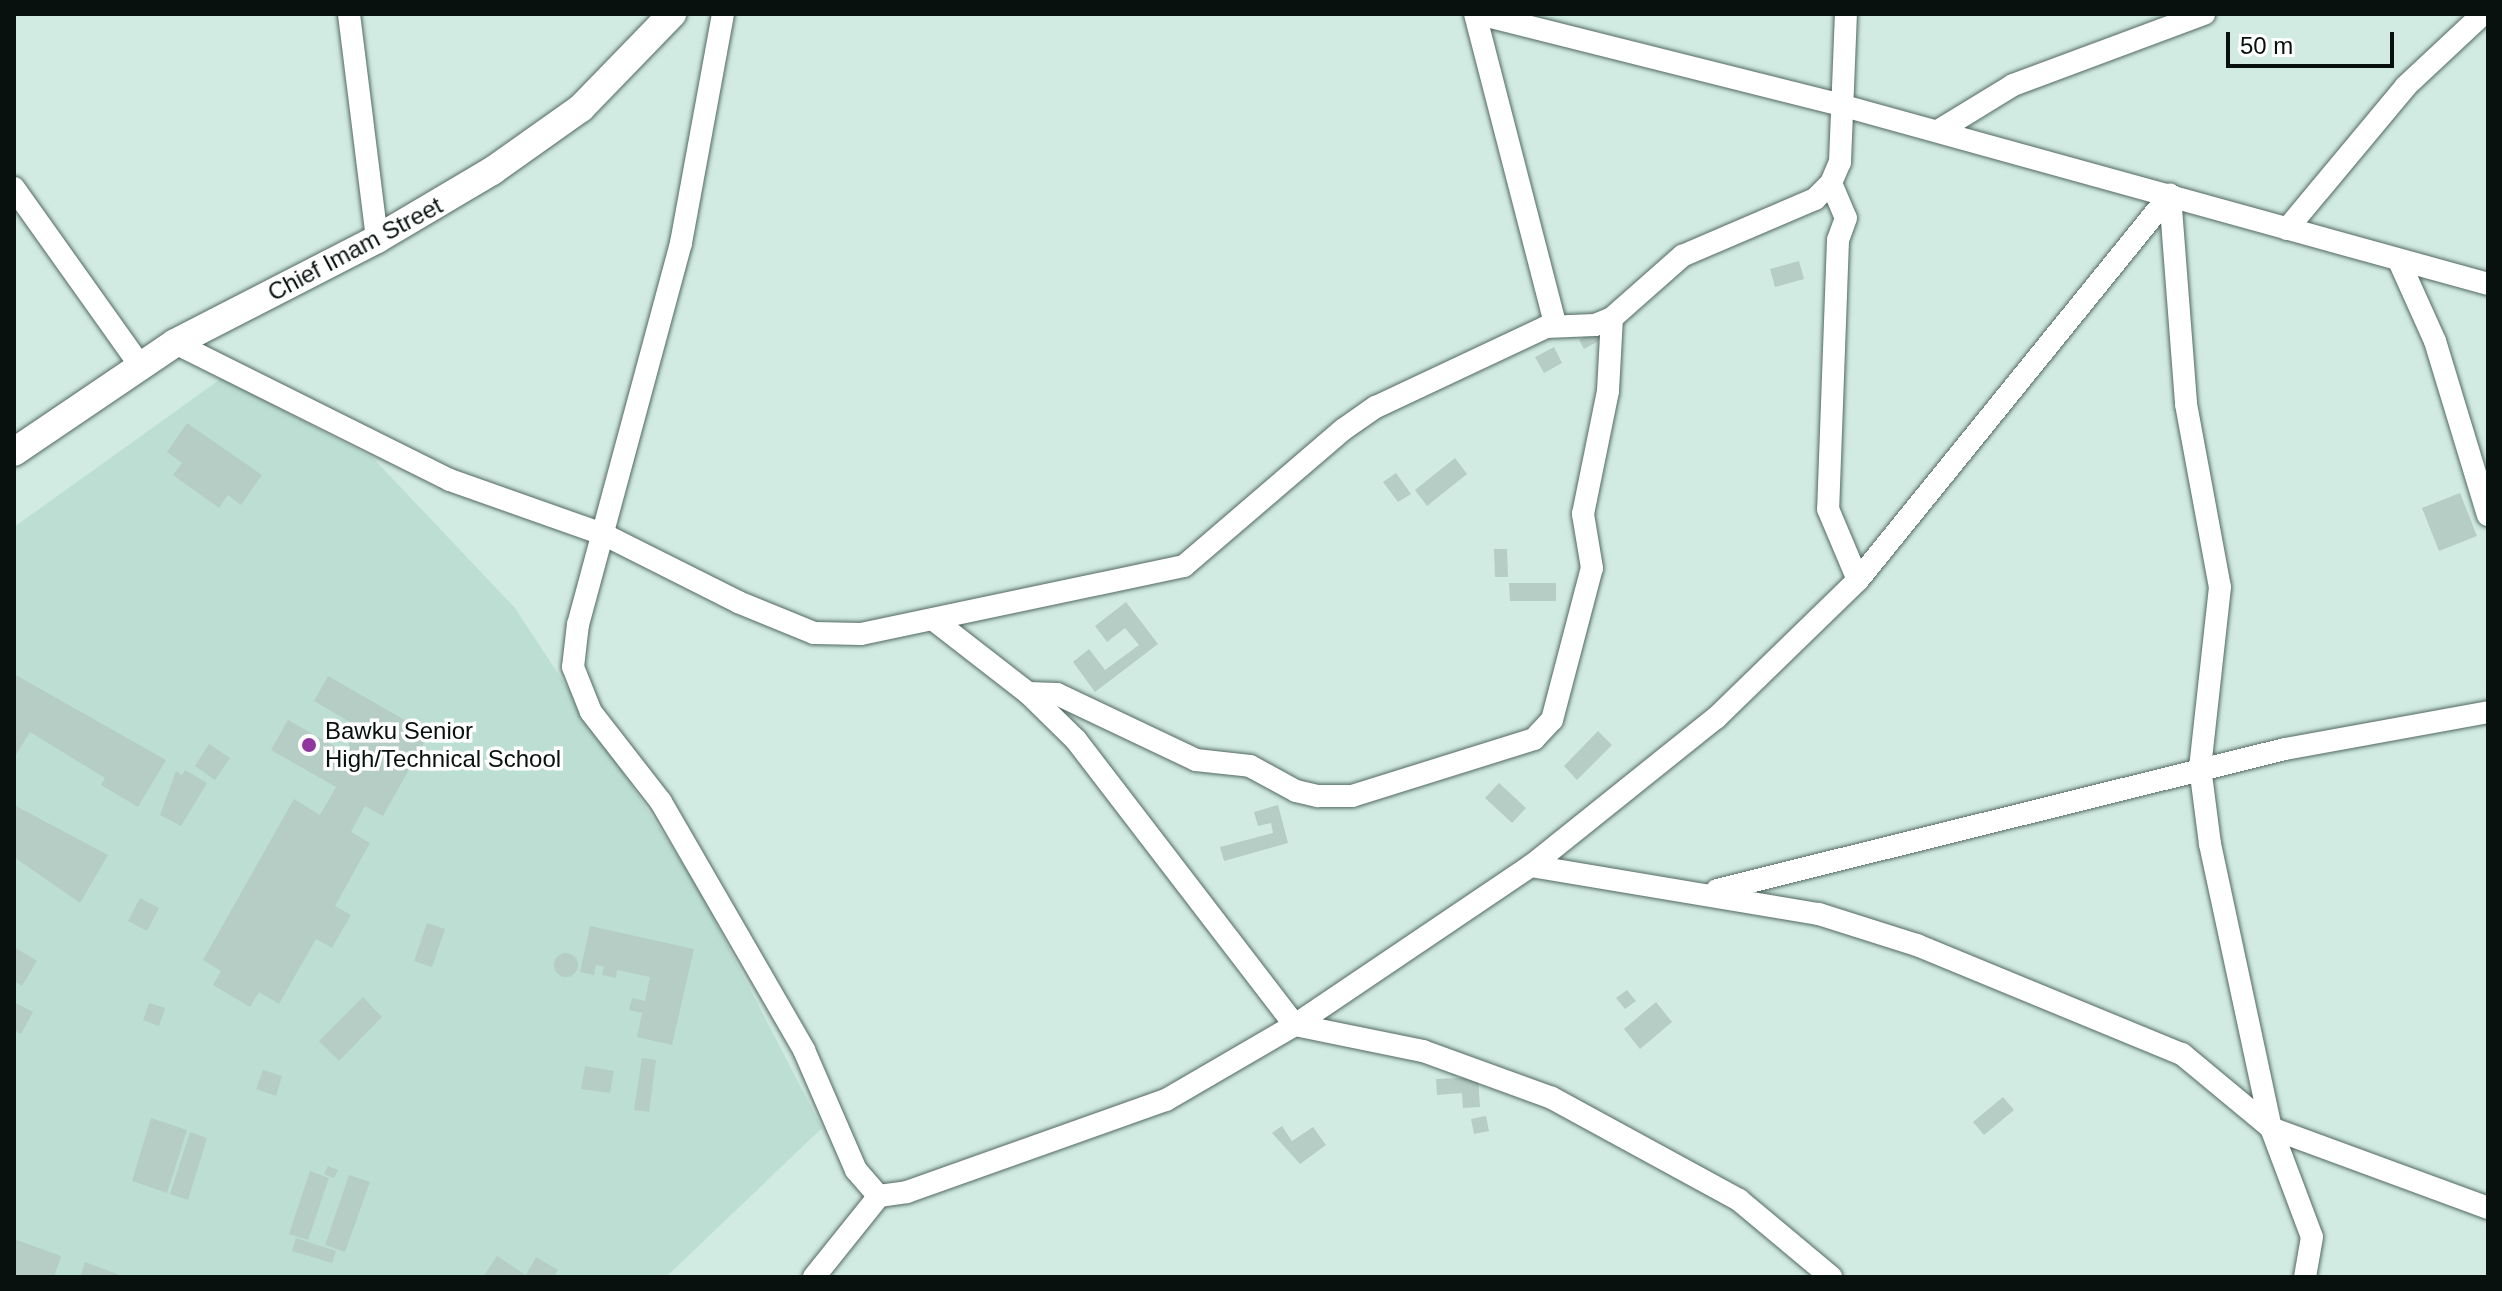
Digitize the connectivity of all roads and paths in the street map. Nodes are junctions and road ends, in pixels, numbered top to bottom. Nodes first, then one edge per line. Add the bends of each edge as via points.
1 (349, 14) edge
2 (672, 14) edge
3 (723, 14) edge
4 (1477, 14) edge
5 (1846, 14) edge
6 (2204, 14) edge
7 (2483, 14) edge
8 (1844, 106) junction
9 (1938, 131) junction
10 (1831, 183) junction
11 (14, 188) edge
12 (2170, 195) junction
13 (2287, 229) junction
14 (377, 239) junction
15 (2399, 261) junction
16 (2488, 284) edge
17 (1612, 318) junction
18 (1555, 323) junction
19 (175, 343) junction
20 (140, 365) junction
21 (14, 452) edge
22 (2488, 515) edge
23 (605, 535) junction
24 (1858, 580) junction
25 (934, 620) junction
26 (1028, 693) junction
27 (2488, 712) edge
28 (2202, 769) junction
29 (1531, 866) junction
30 (1708, 892) junction
31 (1295, 1025) junction
32 (2271, 1128) junction
33 (879, 1196) junction
34 (2488, 1208) edge
35 (815, 1276) edge
36 (1831, 1277) edge
37 (2305, 1277) edge

1 - 14 street
2 - 14 street, Chief Imam Street via 618,74 550,132 444,203
3 - 23 street via 681,243
4 - 8 street
4 - 18 street
5 - 8 street
6 - 9 street via 2013,85
7 - 13 street via 2406,86
8 - 9 street
8 - 10 street via 1840,162
9 - 12 street
10 - 17 street via 1815,199 1682,256
10 - 24 street via 1846,218 1838,240 1828,509
11 - 20 street
12 - 13 street
12 - 24 street
12 - 28 street via 2186,404 2220,587
13 - 15 street
14 - 19 street, Chief Imam Street
15 - 16 street
15 - 22 street via 2435,341
17 - 18 street via 1595,325
17 - 26 street via 1608,391 1583,514 1592,568 1552,720 1534,739 1352,796 1318,796 1296,791 1250,766 1196,760 1057,694
18 - 25 street via 1412,388 1355,422 1184,566
19 - 20 street, Chief Imam Street
19 - 23 street via 450,480
20 - 21 street, Chief Imam Street
23 - 25 street via 738,602 826,636
23 - 33 street via 578,624 573,667 591,712 661,802 804,1050 856,1170
24 - 29 street via 1716,718
25 - 26 street
26 - 31 street via 1113,783
27 - 28 street
28 - 30 street
28 - 32 street via 2210,844
29 - 30 street
29 - 31 street
30 - 32 street via 1819,914 1917,945 2182,1054
31 - 33 street via 1166,1100 907,1192
31 - 36 street via 1423,1051 1552,1098 1739,1200
32 - 34 street
32 - 37 street via 2312,1237
33 - 35 street

